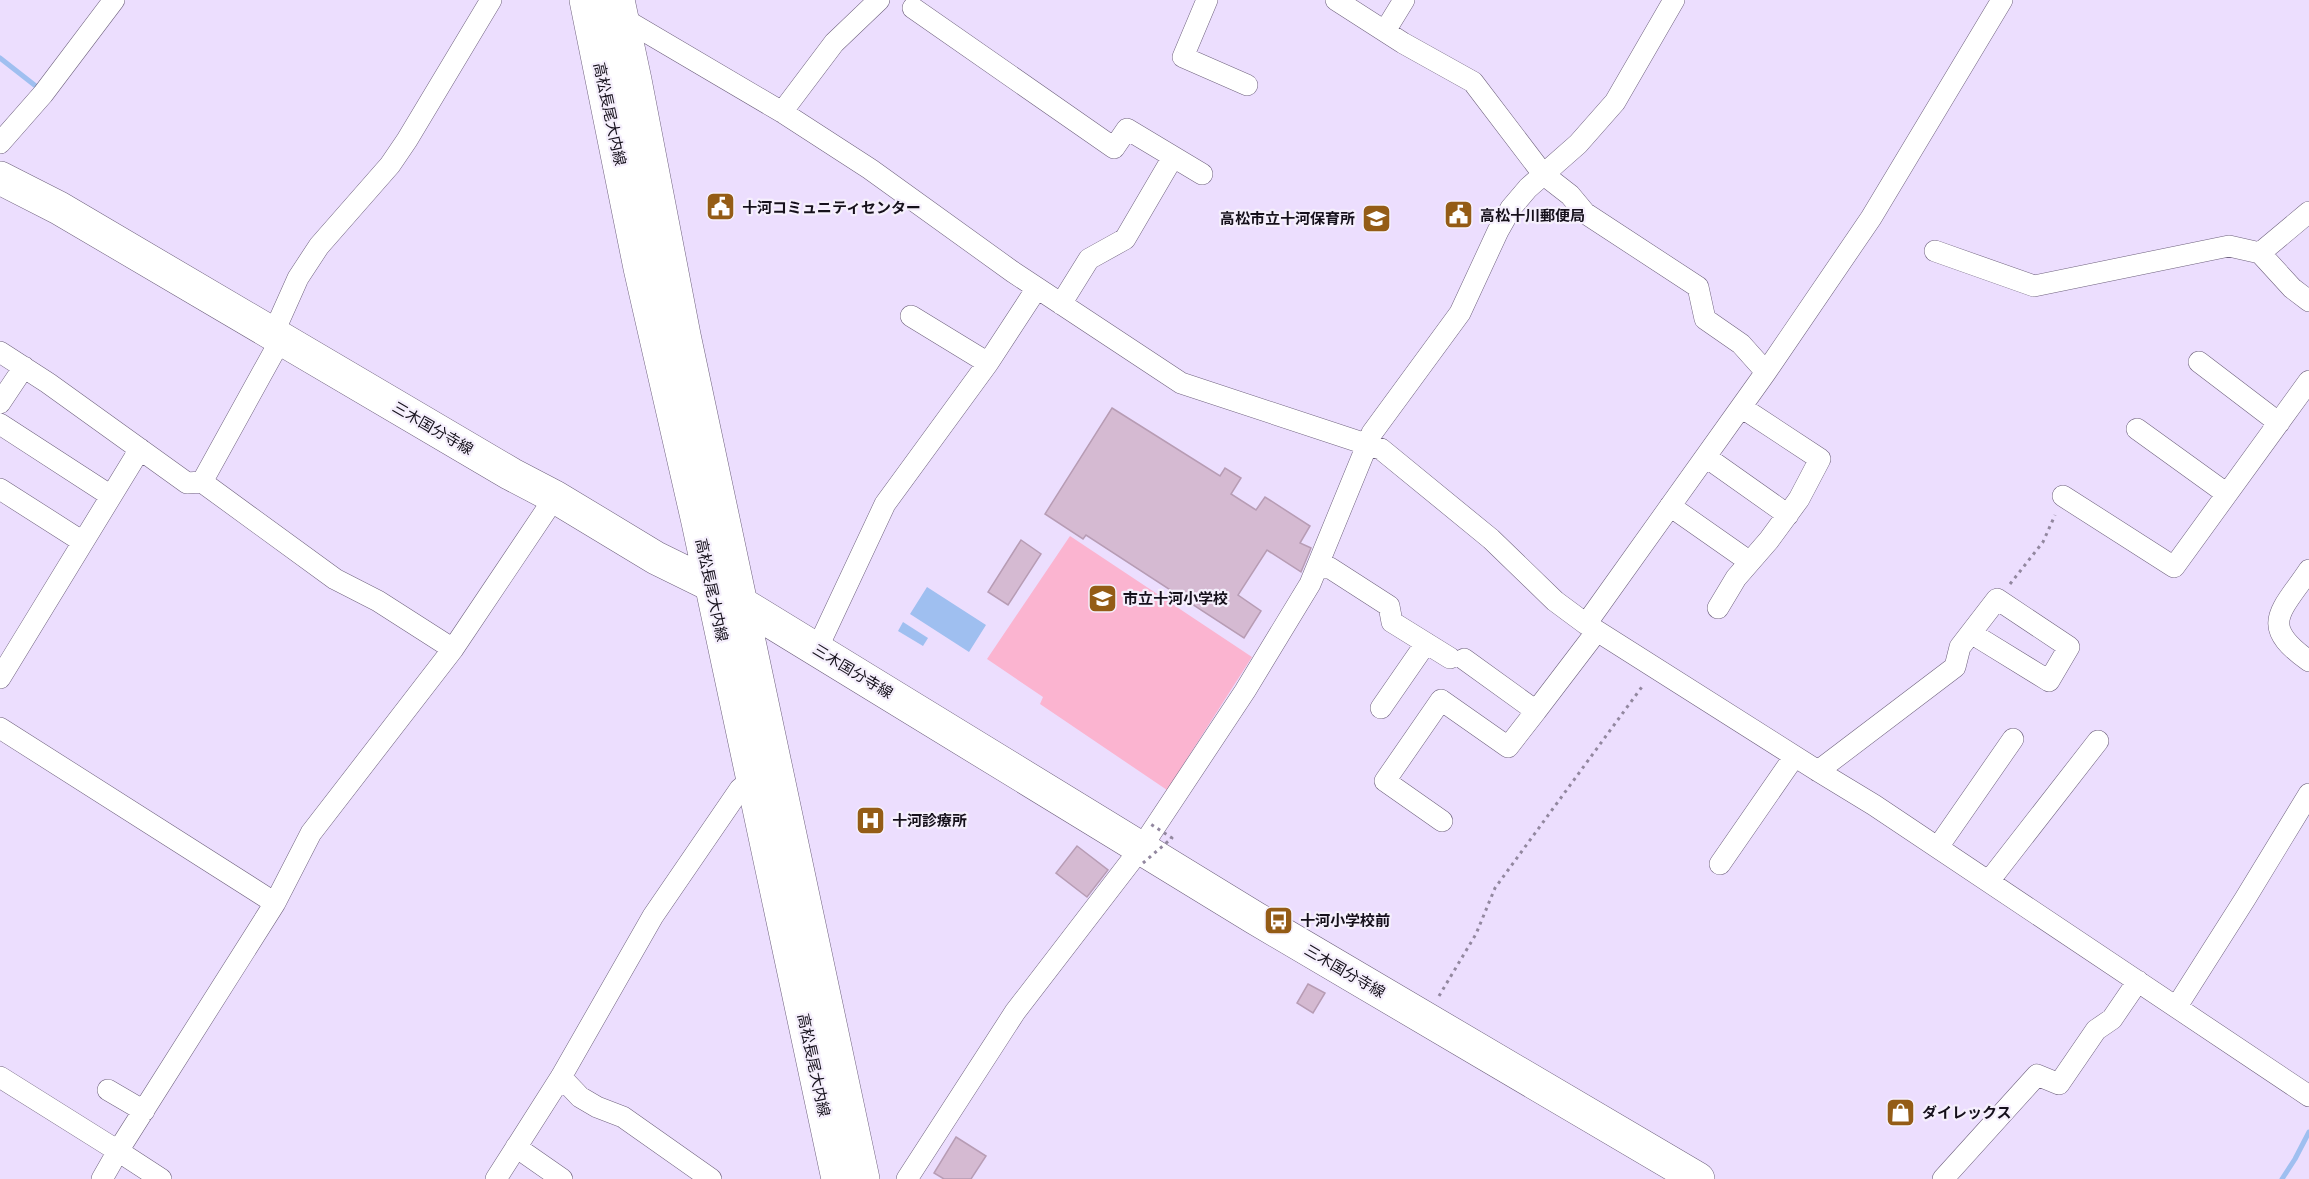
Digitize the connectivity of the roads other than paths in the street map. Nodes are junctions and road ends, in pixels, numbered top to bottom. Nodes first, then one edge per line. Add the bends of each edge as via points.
1 (114, 0) edge
2 (491, 0) edge
3 (586, 0) edge
4 (879, 0) edge
5 (1207, 0) edge
6 (1336, 0) edge
7 (1404, 0) edge
8 (1674, 0) edge
9 (2002, 0) edge
10 (613, 6) edge
11 (914, 8) dead end
12 (1385, 31) junction
13 (1247, 85) dead end
14 (782, 112) junction
15 (0, 143) edge
16 (1173, 157) junction
17 (1202, 174) dead end
18 (1543, 174) junction
19 (0, 178) edge
20 (2309, 212) edge
21 (1935, 251) dead end
22 (2260, 253) junction
23 (1036, 288) junction
24 (2309, 301) edge
25 (1061, 304) junction
26 (911, 316) dead end
27 (277, 336) junction
28 (0, 352) edge
29 (2199, 362) dead end
30 (988, 363) junction
31 (24, 367) junction
32 (1766, 372) junction
33 (2309, 381) edge
34 (0, 403) edge
35 (1741, 407) junction
36 (2279, 423) junction
37 (0, 424) edge
38 (2137, 429) dead end
39 (1367, 444) junction
40 (140, 449) junction
41 (1706, 457) junction
42 (202, 482) junction
43 (0, 489) edge
44 (2227, 494) junction
45 (111, 496) junction
46 (2063, 496) road end
47 (555, 497) junction
48 (1670, 506) junction
49 (1788, 515) junction
50 (83, 542) junction
51 (1750, 562) junction
52 (1317, 567) junction
53 (2309, 570) edge
54 (711, 585) junction
55 (741, 603) junction
56 (1718, 608) dead end
57 (1591, 628) junction
58 (1971, 633) junction
59 (1426, 643) junction
60 (453, 649) junction
61 (817, 650) junction
62 (2309, 661) edge
63 (0, 678) edge
64 (1381, 708) dead end
65 (1536, 711) junction
66 (0, 728) edge
67 (2013, 739) dead end
68 (2098, 741) dead end
69 (1794, 757) junction
70 (1818, 771) junction
71 (752, 779) junction
72 (2309, 794) edge
73 (1442, 821) dead end
74 (1144, 845) junction
75 (1938, 847) junction
76 (1720, 864) dead end
77 (1989, 881) junction
78 (275, 903) junction
79 (2138, 981) junction
80 (2177, 1006) junction
81 (0, 1077) edge
82 (561, 1077) junction
83 (108, 1090) dead end
84 (2309, 1096) edge
85 (144, 1111) junction
86 (516, 1147) junction
87 (118, 1151) junction
88 (102, 1179) edge
89 (161, 1179) edge
90 (496, 1179) edge
91 (562, 1179) edge
92 (711, 1179) edge
93 (838, 1179) edge
94 (863, 1179) edge
95 (907, 1179) edge
96 (1698, 1179) edge
97 (1943, 1179) edge

1 - 15 street via 43,94
2 - 27 street via 396,157 319,246 298,278
3 - 54 main road, 高松長尾大内線 via 640,268
4 - 14 street via 834,43
5 - 13 street via 1183,57
6 - 12 street
7 - 12 street
8 - 18 street via 1615,102 1578,144
9 - 32 street via 1871,218
10 - 14 street
10 - 55 main road, 高松長尾大内線
11 - 16 street via 1114,148 1127,129
12 - 18 street via 1473,82
14 - 23 street via 870,168
16 - 17 street
16 - 25 street via 1125,239 1089,259
18 - 32 street via 1585,213 1698,287 1705,319 1741,344
18 - 39 street via 1511,208 1460,313
19 - 27 main road, 三木国分寺線 via 59,208
20 - 22 street
21 - 22 street via 2034,286 2229,246
22 - 24 street
23 - 25 street
23 - 30 street
25 - 39 street via 1181,382
26 - 30 street
27 - 42 street
27 - 47 main road, 三木国分寺線
28 - 31 street
29 - 36 street
30 - 61 street via 885,504
31 - 34 street
31 - 40 street
32 - 35 street
33 - 36 street
35 - 41 street
35 - 49 street via 1820,459
36 - 44 street
37 - 45 street
38 - 44 street
39 - 52 street
39 - 57 street via 1381,449 1418,479 1555,601
40 - 42 street via 187,483
40 - 45 street
41 - 48 street
41 - 49 street
42 - 60 street via 335,579 378,601
43 - 50 street
44 - 46 street via 2174,567
45 - 50 street
47 - 54 main road, 三木国分寺線 via 656,558
47 - 60 street
48 - 51 street
48 - 57 street
49 - 51 street
50 - 63 street
51 - 56 street
52 - 59 street via 1330,568 1389,606 1392,621
52 - 74 street via 1245,691
53 - 62 street via 2281,612 2277,626 2282,638
54 - 55 main road, 三木国分寺線
54 - 71 main road, 高松長尾大内線
55 - 61 main road, 三木国分寺線
55 - 94 main road, 高松長尾大内線
57 - 65 street
57 - 69 street
58 - 58 street via 1997,599 2069,647 2049,681
58 - 70 street via 1960,646 1955,667
59 - 64 street
59 - 65 street
60 - 78 street via 311,833
61 - 74 main road, 三木国分寺線
65 - 73 street via 1508,747 1441,700 1385,781
66 - 78 street
67 - 75 street
68 - 77 street
69 - 70 street
69 - 76 street
70 - 75 street
71 - 82 street via 740,789 653,916
71 - 93 main road, 高松長尾大内線
72 - 80 street
74 - 95 street via 1015,1012
74 - 96 main road, 三木国分寺線 via 1254,918
75 - 77 street
77 - 79 street
78 - 85 street
79 - 80 street
79 - 97 street via 2112,1019 2096,1030 2059,1084 2037,1075
80 - 84 street
81 - 87 street
82 - 86 street
82 - 92 street via 580,1096 623,1117
83 - 85 street
85 - 87 street
86 - 90 street
86 - 91 street
87 - 88 street
87 - 89 street

